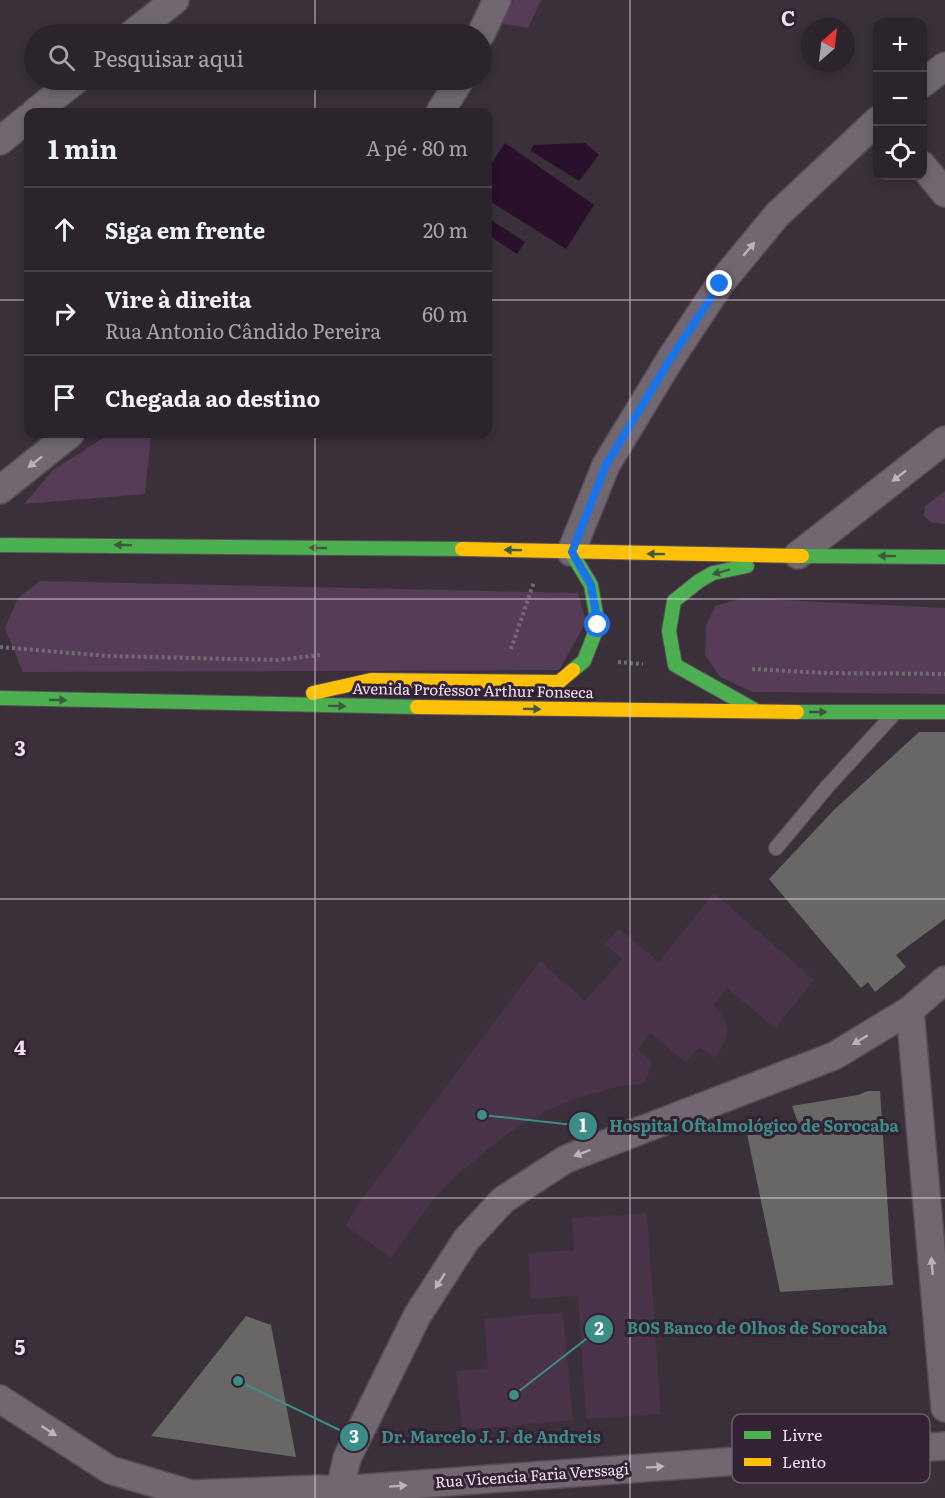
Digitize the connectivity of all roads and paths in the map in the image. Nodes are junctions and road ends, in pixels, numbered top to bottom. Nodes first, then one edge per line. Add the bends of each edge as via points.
1 (174, 0) edge
2 (496, 0) edge
3 (144, 24) edge
4 (486, 24) edge
5 (945, 66) edge
6 (927, 80) edge
7 (63, 90) edge
8 (454, 90) edge
9 (40, 108) edge
10 (442, 108) edge
11 (24, 121) edge
12 (873, 125) edge
13 (0, 141) edge
14 (927, 171) edge
15 (945, 193) edge
16 (65, 438) edge
17 (945, 441) edge
18 (0, 490) edge
19 (1, 547) edge
20 (572, 552) junction
21 (798, 555) junction
22 (945, 557) edge
23 (3, 696) edge
24 (259, 705) junction
25 (759, 712) junction
26 (895, 712) junction
27 (945, 712) edge
28 (776, 848) dead end
29 (945, 980) edge
30 (910, 1010) junction
31 (0, 1399) edge
32 (945, 1408) edge
33 (945, 1446) edge
34 (930, 1447) edge
35 (732, 1463) edge
36 (339, 1494) edge

1 - 3 street
2 - 4 street
5 - 6 street
7 - 9 street
8 - 10 street
11 - 13 street
20 -> 12 street via 606,465 720,284 777,215
14 - 15 street
16 -> 18 street
17 -> 21 street
20 -> 19 street
21 -> 20 street
20 - 24 street via 591,585 598,625 584,661 559,682 371,680
22 -> 21 street
21 -> 25 street via 713,573 674,601 669,631 675,665
23 -> 24 street, Avenida Professor Arthur Fonseca
24 -> 25 street, Avenida Professor Arthur Fonseca
25 -> 26 street, Avenida Professor Arthur Fonseca
26 - 27 street, Avenida Professor Arthur Fonseca
26 - 28 lane
29 - 30 street
32 -> 30 street
30 -> 36 street via 834,1056 566,1160 503,1200 466,1240 417,1316 347,1458
31 -> 36 street, Rua Vicencia Faria Verssagi via 110,1470 191,1494 319,1489
34 -> 33 street, Rua Vicencia Faria Verssagi
36 -> 35 street, Rua Vicencia Faria Verssagi

